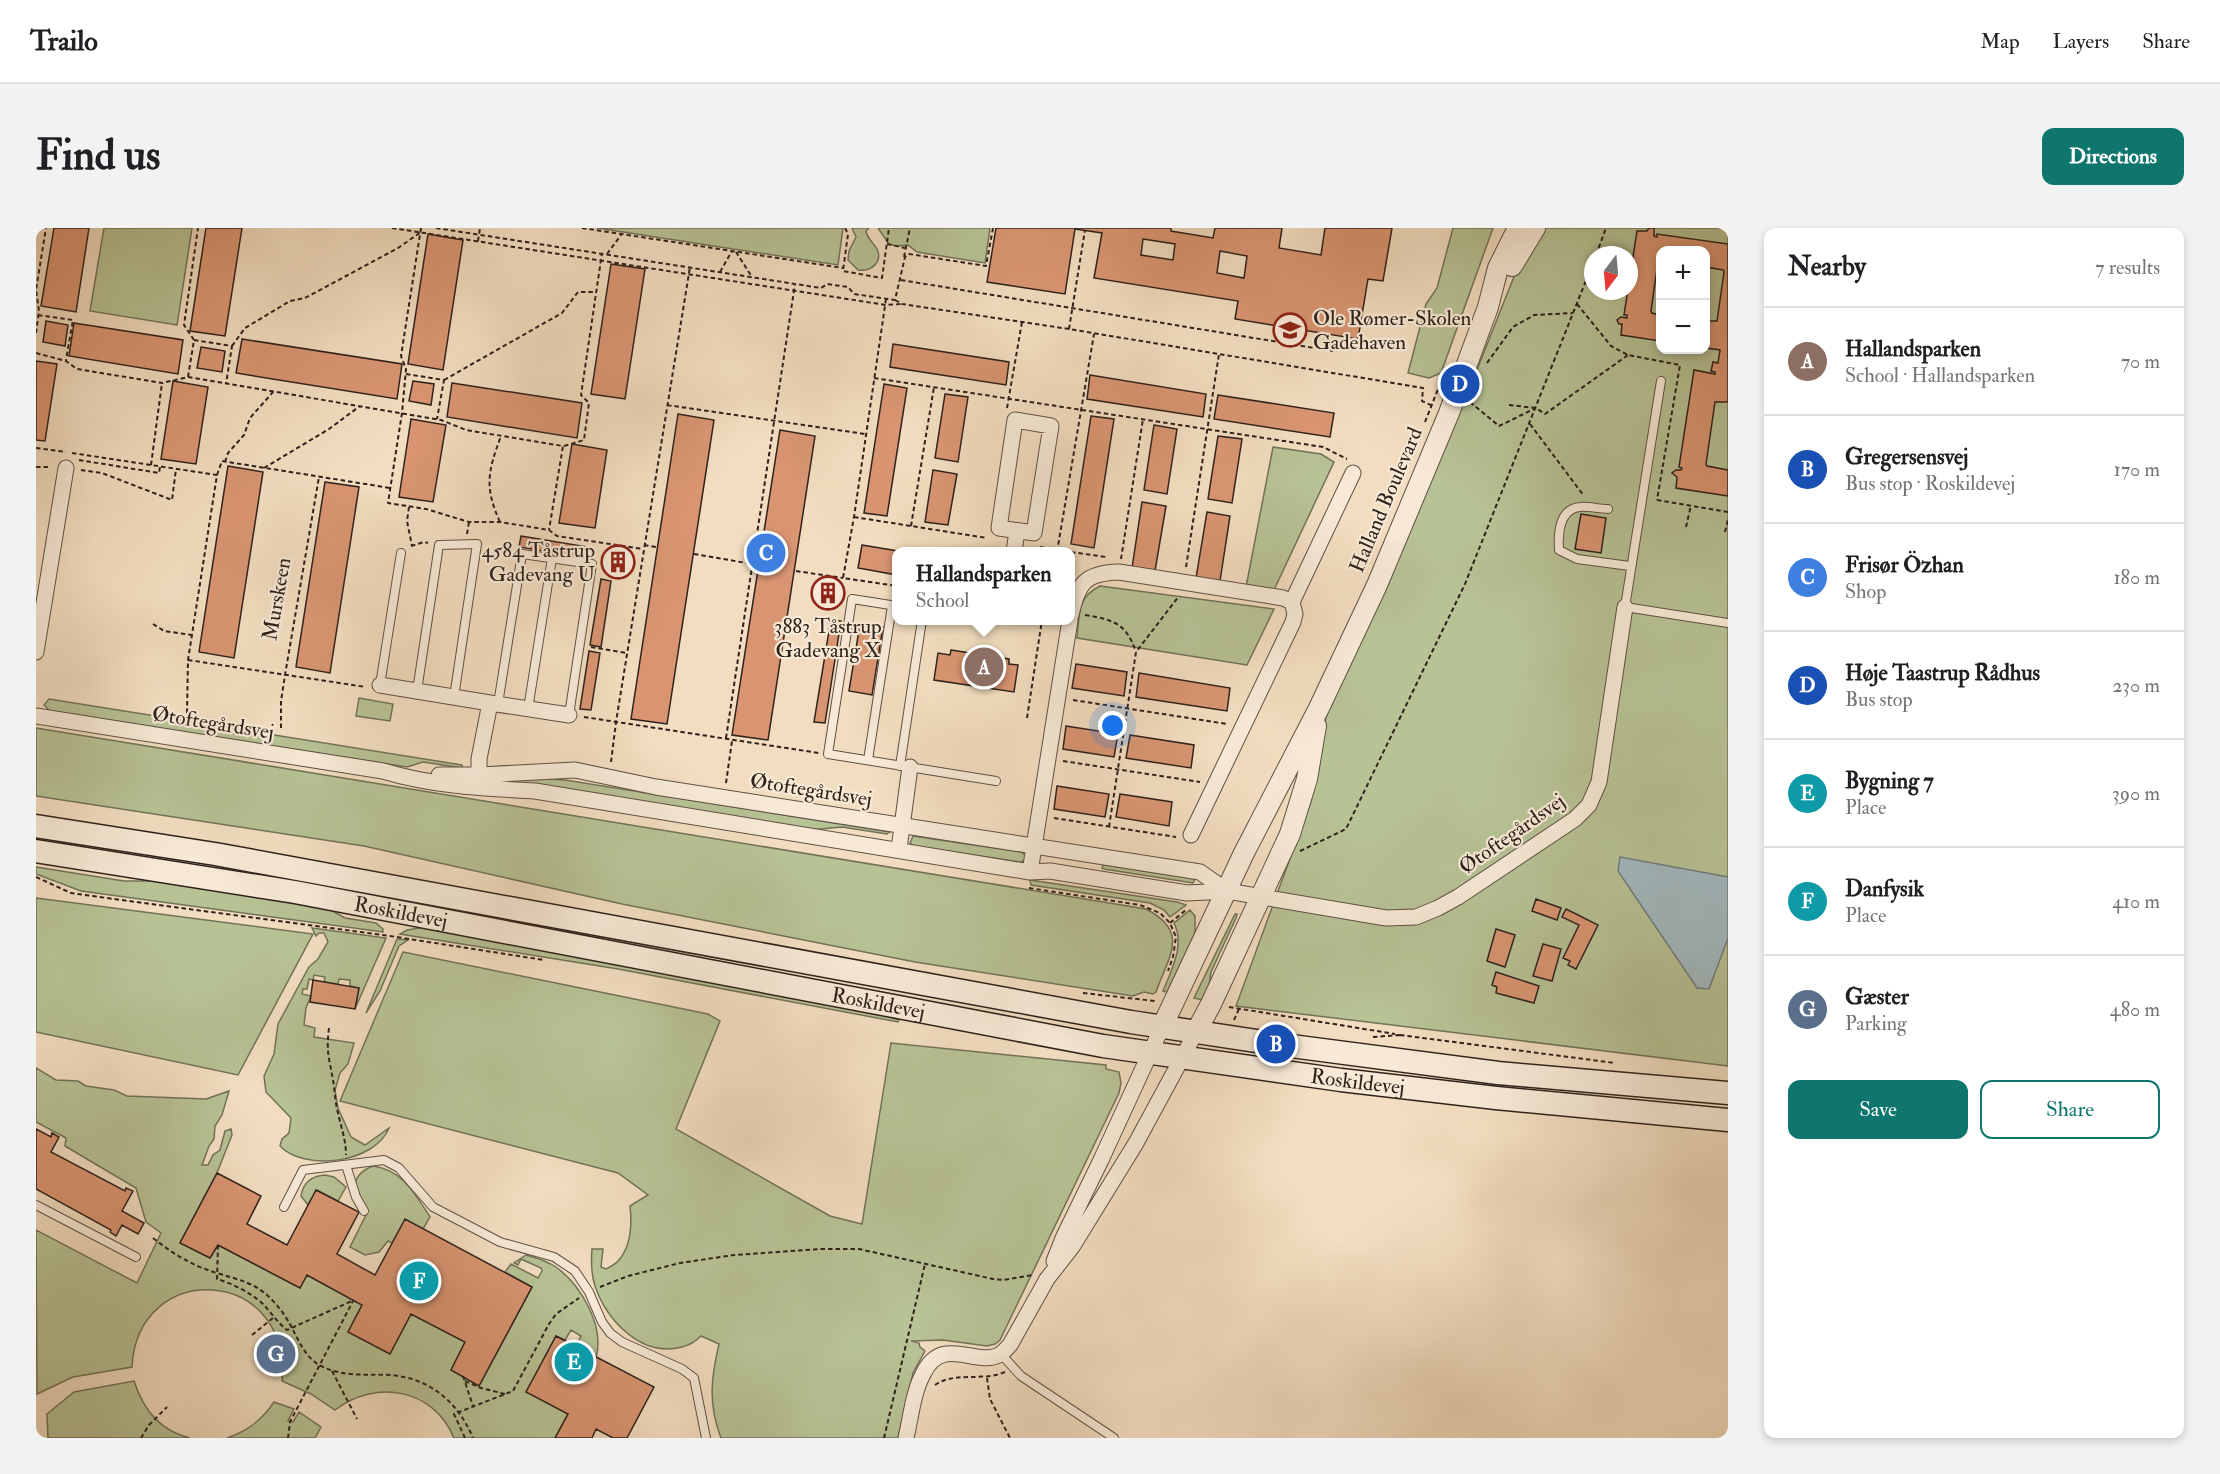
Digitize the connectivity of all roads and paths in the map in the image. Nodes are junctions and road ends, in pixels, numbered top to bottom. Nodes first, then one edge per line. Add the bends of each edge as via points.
1 (46, 228) edge
2 (198, 228) edge
3 (392, 228) edge
4 (421, 228) edge
5 (436, 228) edge
6 (480, 228) edge
7 (582, 228) edge
8 (845, 228) edge
9 (889, 228) edge
10 (910, 228) edge
11 (993, 228) edge
12 (1518, 228) edge
13 (1535, 228) edge
14 (1606, 228) edge
15 (1085, 230) dead end
16 (420, 232) junction
17 (622, 234) junction
18 (479, 235) junction
19 (478, 241) junction
20 (887, 244) junction
21 (1599, 246) edge
22 (906, 248) junction
23 (734, 251) junction
24 (602, 254) junction
25 (607, 254) junction
26 (601, 261) junction
27 (903, 262) junction
28 (690, 267) junction
29 (843, 268) junction
30 (720, 272) junction
31 (688, 274) junction
32 (753, 277) junction
33 (900, 280) junction
34 (795, 284) junction
35 (1584, 286) edge
36 (794, 290) junction
37 (597, 292) junction
38 (886, 299) junction
39 (896, 300) junction
40 (902, 304) junction
41 (1577, 304) junction
42 (885, 305) junction
43 (1072, 307) junction
44 (1488, 307) junction
45 (1574, 313) junction
46 (38, 315) junction
47 (1022, 322) junction
48 (1069, 329) junction
49 (36, 333) edge
50 (1094, 334) junction
51 (194, 340) junction
52 (232, 346) junction
53 (1334, 351) dead end
54 (36, 353) edge
55 (1219, 354) junction
56 (1628, 355) junction
57 (66, 361) junction
58 (1483, 368) dead end
59 (406, 374) junction
60 (188, 377) junction
61 (874, 378) junction
62 (444, 380) junction
63 (1661, 381) dead end
64 (162, 384) junction
65 (226, 384) junction
66 (1449, 386) junction
67 (934, 387) junction
68 (273, 392) junction
69 (1009, 399) junction
70 (667, 405) junction
71 (1431, 405) junction
72 (1509, 405) dead end
73 (360, 406) junction
74 (1536, 408) junction
75 (1081, 410) junction
76 (402, 414) junction
77 (437, 419) junction
78 (1143, 419) junction
79 (1016, 420) junction
80 (773, 422) junction
81 (1425, 422) dead end
82 (1530, 424) junction
83 (1207, 429) junction
84 (865, 434) junction
85 (501, 436) junction
86 (563, 446) junction
87 (36, 448) edge
88 (57, 451) junction
89 (80, 460) dead end
90 (61, 462) junction
91 (225, 462) junction
92 (103, 464) junction
93 (151, 465) junction
94 (36, 467) edge
95 (160, 467) junction
96 (263, 468) junction
97 (176, 469) junction
98 (102, 473) junction
99 (1353, 473) joint
100 (217, 475) junction
101 (318, 477) junction
102 (390, 488) junction
103 (1691, 506) junction
104 (409, 507) junction
105 (1592, 508) junction
106 (1608, 509) dead end
107 (1728, 512) edge
108 (854, 517) junction
109 (1728, 519) edge
110 (500, 522) junction
111 (911, 526) junction
112 (1686, 526) dead end
113 (549, 530) junction
114 (1725, 532) dead end
115 (1015, 542) edge
116 (439, 545) junction
117 (412, 546) junction
118 (644, 547) junction
119 (656, 547) dead end
120 (1042, 547) edge
121 (1058, 547) edge
122 (401, 553) joint
123 (1075, 553) edge
124 (694, 554) dead end
125 (552, 558) junction
126 (1111, 558) dead end
127 (752, 564) junction
128 (758, 565) dead end
129 (1630, 566) junction
130 (796, 571) dead end
131 (1119, 572) junction
132 (843, 578) junction
133 (1184, 583) junction
134 (892, 585) edge
135 (1075, 587) edge
136 (1292, 603) junction
137 (892, 606) edge
138 (1624, 607) junction
139 (1075, 615) edge
140 (892, 623) edge
141 (1728, 623) edge
142 (153, 624) dead end
143 (922, 625) edge
144 (1041, 625) edge
145 (1069, 625) edge
146 (192, 635) junction
147 (580, 645) junction
148 (36, 652) edge
149 (1136, 652) junction
150 (627, 653) junction
151 (188, 660) junction
152 (285, 675) junction
153 (380, 685) junction
154 (417, 691) junction
155 (454, 697) junction
156 (1058, 698) junction
157 (494, 704) junction
158 (1127, 708) junction
159 (1319, 708) junction
160 (528, 709) junction
161 (187, 713) dead end
162 (569, 715) junction
163 (36, 716) edge
164 (1027, 718) dead end
165 (616, 722) junction
166 (1243, 727) junction
167 (281, 728) dead end
168 (726, 738) junction
169 (733, 740) junction
170 (828, 754) junction
171 (1048, 758) junction
172 (868, 760) junction
173 (905, 766) junction
174 (1118, 769) junction
175 (609, 776) junction
176 (479, 781) junction
177 (996, 781) dead end
178 (1215, 784) junction
179 (723, 797) junction
180 (1039, 816) junction
181 (902, 825) junction
182 (36, 826) edge
183 (1109, 827) junction
184 (1191, 835) joint
185 (1034, 846) junction
186 (899, 849) junction
187 (36, 850) edge
188 (1298, 852) dead end
189 (1030, 872) junction
190 (1227, 891) junction
191 (1261, 897) junction
192 (1187, 909) dead end
193 (1170, 923) junction
194 (1166, 976) dead end
195 (1211, 1004) junction
196 (1239, 1009) junction
197 (1234, 1020) dead end
198 (1162, 1027) junction
199 (329, 1028) dead end
200 (1196, 1032) junction
201 (1149, 1053) junction
202 (1181, 1058) junction
203 (1615, 1063) dead end
204 (1728, 1093) edge
205 (1728, 1119) edge
206 (1101, 1160) junction
207 (346, 1165) junction
208 (1120, 1168) junction
209 (36, 1205) edge
210 (284, 1207) dead end
211 (364, 1211) dead end
212 (153, 1238) dead end
213 (218, 1245) dead end
214 (136, 1257) dead end
215 (925, 1264) junction
216 (217, 1273) junction
217 (1047, 1279) junction
218 (589, 1292) junction
219 (273, 1318) junction
220 (292, 1328) junction
221 (252, 1335) dead end
222 (1001, 1354) junction
223 (320, 1366) junction
224 (332, 1371) junction
225 (463, 1376) dead end
226 (465, 1381) junction
227 (506, 1394) junction
228 (473, 1406) junction
229 (914, 1406) junction
230 (166, 1407) dead end
231 (459, 1411) junction
232 (357, 1419) dead end
233 (141, 1438) edge
234 (288, 1438) edge
235 (465, 1438) edge
236 (473, 1438) edge
237 (706, 1438) edge
238 (884, 1438) edge
239 (906, 1438) edge
240 (1010, 1438) edge
241 (1114, 1438) edge

1 - 46 path via 36,290
2 - 51 path via 184,325
3 - 16 path
4 - 16 path
5 - 18 path
6 - 18 path
7 - 17 path
8 - 29 path via 848,234
9 - 20 path
10 - 22 path
11 - 27 path via 986,266 909,254
12 - 44 street, Halland Boulevard via 1498,268
13 - 44 street, Halland Boulevard
14 - 21 path
15 - 43 path
16 - 19 path
16 - 52 path via 398,248 305,298 290,301 245,328
16 - 59 path via 401,356
17 - 23 path
17 - 25 path
18 - 19 path
18 - 24 path
19 - 26 path
20 - 22 path
20 - 29 path via 882,278
22 - 27 path
23 - 29 path
23 - 30 path
23 - 32 path
24 - 25 path
24 - 26 path
25 - 28 path
26 - 31 path
26 - 37 path
27 - 33 path
28 - 30 path
28 - 31 path
30 - 32 path
31 - 36 path
31 - 70 path
32 - 34 path
33 - 39 path
33 - 43 path
34 - 36 path
34 - 38 path via 848,287 854,294
35 - 41 path
36 - 42 path
36 - 80 path
37 - 62 path via 578,292 562,313
37 - 86 path via 581,395 589,403 584,440
38 - 39 path
38 - 42 path
39 - 40 path
40 - 42 path
40 - 47 path
41 - 45 path
41 - 56 path via 1611,346
42 - 61 path
43 - 48 path
43 - 53 path
44 - 66 street, Halland Boulevard
45 - 58 path via 1534,315 1513,327
45 - 74 path
46 - 49 path
46 - 57 path via 72,320
47 - 48 path
47 - 69 path
48 - 50 path
50 - 55 path
50 - 75 path
51 - 52 path
51 - 60 path
52 - 65 path
54 - 57 path
55 - 71 path via 1422,388 1422,401
55 - 83 path
56 - 74 path via 1545,414
56 - 103 path via 1680,365 1657,500
57 - 64 path via 76,369
59 - 62 path
59 - 76 path
60 - 64 path
60 - 65 path
61 - 67 path
61 - 84 path
62 - 77 path
63 - 129 lane, Øtoftegårdsvej
64 - 93 path
65 - 68 path
66 - 71 path
66 - 74 path via 1499,426
66 - 159 street, Halland Boulevard via 1377,585
67 - 69 path
67 - 111 path
68 - 73 path
68 - 91 path via 250,418 244,435
69 - 75 path
69 - 79 path via 1007,411
70 - 80 path
70 - 118 path
71 - 81 path
72 - 74 path
73 - 76 path
73 - 96 path
74 - 82 path
75 - 78 path
75 - 121 path
76 - 77 path
76 - 102 path
77 - 85 path via 466,430
78 - 83 path
78 - 131 path
79 - 115 street via 999,528
79 - 115 street via 1051,426 1034,533
80 - 84 path
80 - 127 path
82 - 105 path
82 - 188 path via 1465,584 1346,829
83 - 99 path via 1323,447 1353,461
83 - 133 path
84 - 108 path
85 - 86 path
85 - 110 path via 490,471 489,493
86 - 113 path
87 - 88 path
88 - 90 path
88 - 93 path
89 - 92 path
90 - 94 path
90 - 98 path
90 - 148 street
91 - 96 path
91 - 100 path via 222,461
92 - 95 path via 159,473
92 - 98 path
93 - 95 path
95 - 97 path
96 - 101 path
97 - 98 path via 172,501
97 - 100 path
99 - 136 street
100 - 146 path
101 - 102 path
101 - 152 path, Murskeen
102 - 104 path via 388,503
103 - 107 path
103 - 112 path
104 - 110 path via 469,522
104 - 117 path via 407,521
105 - 106 lane
105 - 129 lane via 1579,507 1560,522 1559,550 1577,558
108 - 111 path
108 - 132 path
109 - 114 path
110 - 113 path
111 - 115 path
113 - 118 path via 557,536
115 - 120 path
116 - 117 path via 424,542
116 - 154 lane
116 - 155 lane via 477,544
117 - 122 path
118 - 119 path
118 - 150 path
122 - 153 lane
123 - 126 path
124 - 127 path
125 - 147 lane via 592,564
125 - 157 lane via 522,554
125 - 160 lane
127 - 128 path
127 - 168 path
129 - 138 lane, Øtoftegårdsvej
130 - 132 path
131 - 133 street
131 - 135 street via 1101,573
132 - 134 path
133 - 136 street via 1283,598
133 - 149 path
136 - 166 street via 1293,622
137 - 170 lane via 852,599
138 - 141 lane
138 - 191 street, Øtoftegårdsvej via 1599,782 1589,805 1575,819 1458,897 1416,916 1386,918
139 - 149 path via 1113,620 1124,629
140 - 172 lane
142 - 146 path via 164,631
143 - 173 lane
144 - 164 path
145 - 156 street
146 - 151 path
147 - 150 path
147 - 162 lane
149 - 158 path
150 - 165 path
151 - 152 path
151 - 161 path
152 - 153 path via 364,687
152 - 167 path, Murskeen
153 - 154 street
154 - 155 street
155 - 157 street
156 - 158 path
156 - 171 street
157 - 160 street
157 - 176 street via 479,759
158 - 166 path
158 - 174 path
159 - 190 street, Halland Boulevard
159 - 191 street, Halland Boulevard via 1307,779 1290,834
160 - 162 street
162 - 165 path
163 - 176 street, Øtoftegårdsvej via 383,771 397,769
165 - 168 path
165 - 175 path
166 - 178 street
168 - 169 path
169 - 170 path
169 - 179 path
170 - 172 lane
171 - 174 path
171 - 180 street
172 - 173 lane
173 - 177 lane
173 - 181 street
174 - 178 path
174 - 183 path
175 - 176 street, Øtoftegårdsvej via 575,770
175 - 179 street, Øtoftegårdsvej
176 - 186 street, Øtoftegårdsvej
178 - 184 street
179 - 181 street, Øtoftegårdsvej
180 - 183 path
180 - 185 street
181 - 185 street, Øtoftegårdsvej
181 - 186 street
182 - 198 main road, Roskildevej via 226,856
183 - 184 path via 1189,839
185 - 189 street
185 - 190 street, Øtoftegårdsvej via 1200,872
186 - 189 street, Øtoftegårdsvej
187 - 201 main road, Roskildevej via 295,892
189 - 190 street, Øtoftegårdsvej via 1050,871 1192,893
189 - 193 path via 1027,887 1140,905 1160,913
190 - 191 street, Øtoftegårdsvej
190 - 198 street, Halland Boulevard via 1166,1000
191 - 195 street, Halland Boulevard
192 - 193 path
193 - 194 path via 1176,937
195 - 196 path
195 - 200 street, Halland Boulevard
196 - 197 path
196 - 203 path
198 - 200 main road, Roskildevej
198 - 201 street
199 - 207 path via 328,1062 346,1144
200 - 202 street
200 - 204 main road, Roskildevej via 1498,1073
201 - 202 main road, Roskildevej
201 - 206 street
202 - 205 main road, Roskildevej via 1496,1098
202 - 208 street
206 - 208 lane
206 - 217 street
207 - 210 lane via 303,1170
207 - 211 lane
207 - 218 lane via 384,1160 399,1168 433,1207 500,1242 554,1257 575,1271
208 - 217 street
209 - 214 lane
212 - 216 path via 177,1257
213 - 216 path
215 - 217 path via 993,1279 1035,1275
215 - 218 path via 859,1249 734,1255 628,1276
215 - 238 path
216 - 219 path via 217,1279 263,1304
216 - 220 path via 246,1280 261,1290
217 - 222 street
218 - 227 path via 556,1314 513,1391
218 - 237 lane via 610,1333 694,1378
219 - 220 path via 287,1330
219 - 221 path
220 - 223 path via 303,1350
220 - 223 path via 354,1300
222 - 229 street via 989,1357 951,1353 938,1357 923,1373
222 - 241 lane via 1021,1376
223 - 224 path
223 - 234 path via 290,1422
224 - 231 path via 419,1381 447,1398
224 - 232 path
225 - 226 path
226 - 227 path
226 - 228 path
227 - 228 path
228 - 231 path
229 - 239 street
229 - 240 path via 946,1379 987,1378 990,1398
230 - 233 path
231 - 235 path via 454,1414
231 - 236 path

